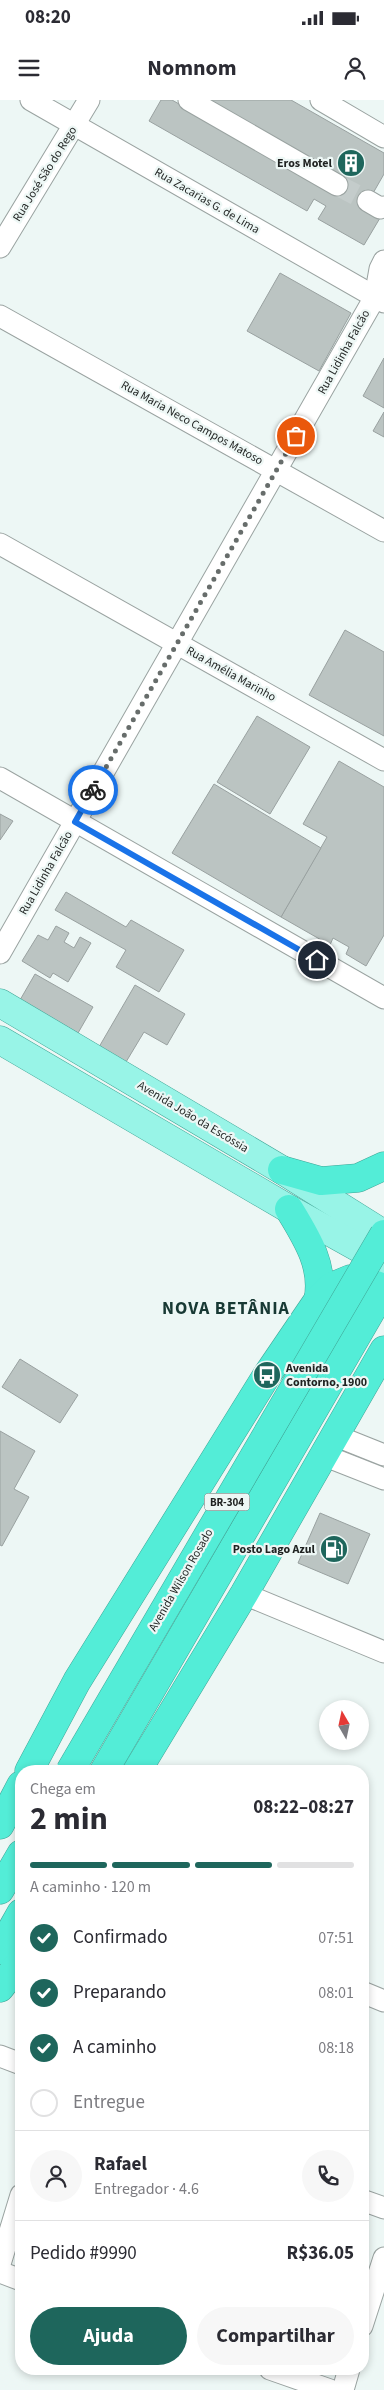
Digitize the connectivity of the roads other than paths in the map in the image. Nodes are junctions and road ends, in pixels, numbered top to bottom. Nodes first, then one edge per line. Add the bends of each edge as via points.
1 (31, 100) edge
2 (89, 100) edge
3 (189, 100) edge
4 (321, 100) edge
5 (75, 126) junction
6 (384, 137) edge
7 (337, 185) tunnel mouth
8 (0, 247) edge
9 (384, 261) edge
10 (381, 296) edge
11 (0, 316) edge
12 (277, 471) junction
13 (384, 531) edge
14 (0, 544) edge
15 (178, 644) junction
16 (384, 760) edge
17 (0, 778) edge
18 (75, 822) junction
19 (0, 953) edge
20 (384, 998) edge
21 (0, 1003) edge
22 (0, 1039) edge
23 (107, 1066) junction
24 (384, 1166) edge
25 (282, 1170) junction
26 (289, 1209) junction
27 (384, 1234) edge
28 (384, 1262) edge
29 (384, 1288) edge
30 (318, 1300) junction
31 (384, 1350) edge
32 (329, 1445) junction
33 (384, 1455) edge
34 (384, 1479) edge
35 (244, 1594) junction
36 (384, 1652) edge
37 (32, 1765) edge
38 (74, 1765) edge
39 (107, 1765) edge
40 (141, 1765) edge
41 (15, 1796) edge
42 (0, 1825) edge
43 (15, 1864) edge
44 (0, 1890) edge
45 (15, 1924) edge
46 (0, 1950) edge
47 (15, 1969) edge
48 (0, 1988) edge
49 (369, 1995) edge
50 (384, 2001) edge
51 (0, 2056) edge
52 (15, 2062) edge
53 (369, 2203) edge
54 (384, 2208) edge
55 (15, 2215) edge
56 (384, 2258) edge
57 (0, 2264) edge
58 (0, 2272) edge
59 (15, 2278) edge
60 (369, 2304) edge
61 (287, 2375) edge
62 (347, 2375) edge
63 (330, 2390) edge
64 (343, 2390) edge

1 - 5 street, Rua Zacarias G. de Lima
2 - 5 street, Rua José São do Rego
3 - 7 street
4 - 6 street
5 - 8 street, Rua José São do Rego
5 - 10 street, Rua Zacarias G. de Lima
9 - 10 street, Rua Lidinha Falcão via 380,269
10 - 12 street, Rua Lidinha Falcão
11 - 12 street, Rua Maria Neco Campos Matoso
12 - 13 street, Rua Maria Neco Campos Matoso
12 - 15 street, Rua Lidinha Falcão
14 - 15 street, Rua Amélia Marinho
15 - 16 street, Rua Amélia Marinho
15 - 18 street, Rua Lidinha Falcão
17 - 18 street
18 - 19 street, Rua Lidinha Falcão
18 - 20 street
21 - 23 main road, Avenida João da Escóssia
22 - 23 main road via 34,1048 95,1082 104,1079
22 - 26 main road
23 - 25 main road, Avenida João da Escóssia
24 - 25 highway via 358,1178 321,1181
25 - 27 main road, Avenida João da Escóssia
26 - 28 main road
26 - 30 highway via 315,1255 320,1273
27 - 38 highway, Avenida Wilson Rosado / BR-304, bridge
29 - 30 highway via 350,1279 331,1287
29 - 39 highway, BR-304
30 - 37 highway via 267,1375 77,1681
31 - 32 highway
32 - 33 street
32 - 34 street
32 - 35 highway
35 - 36 street
35 - 40 highway
41 - 42 highway
43 - 44 highway
45 - 46 highway
47 - 48 highway
49 - 50 street
51 - 52 street
53 - 54 street
55 - 57 street
56 - 60 street
58 - 59 street
61 - 63 street
62 - 64 street

